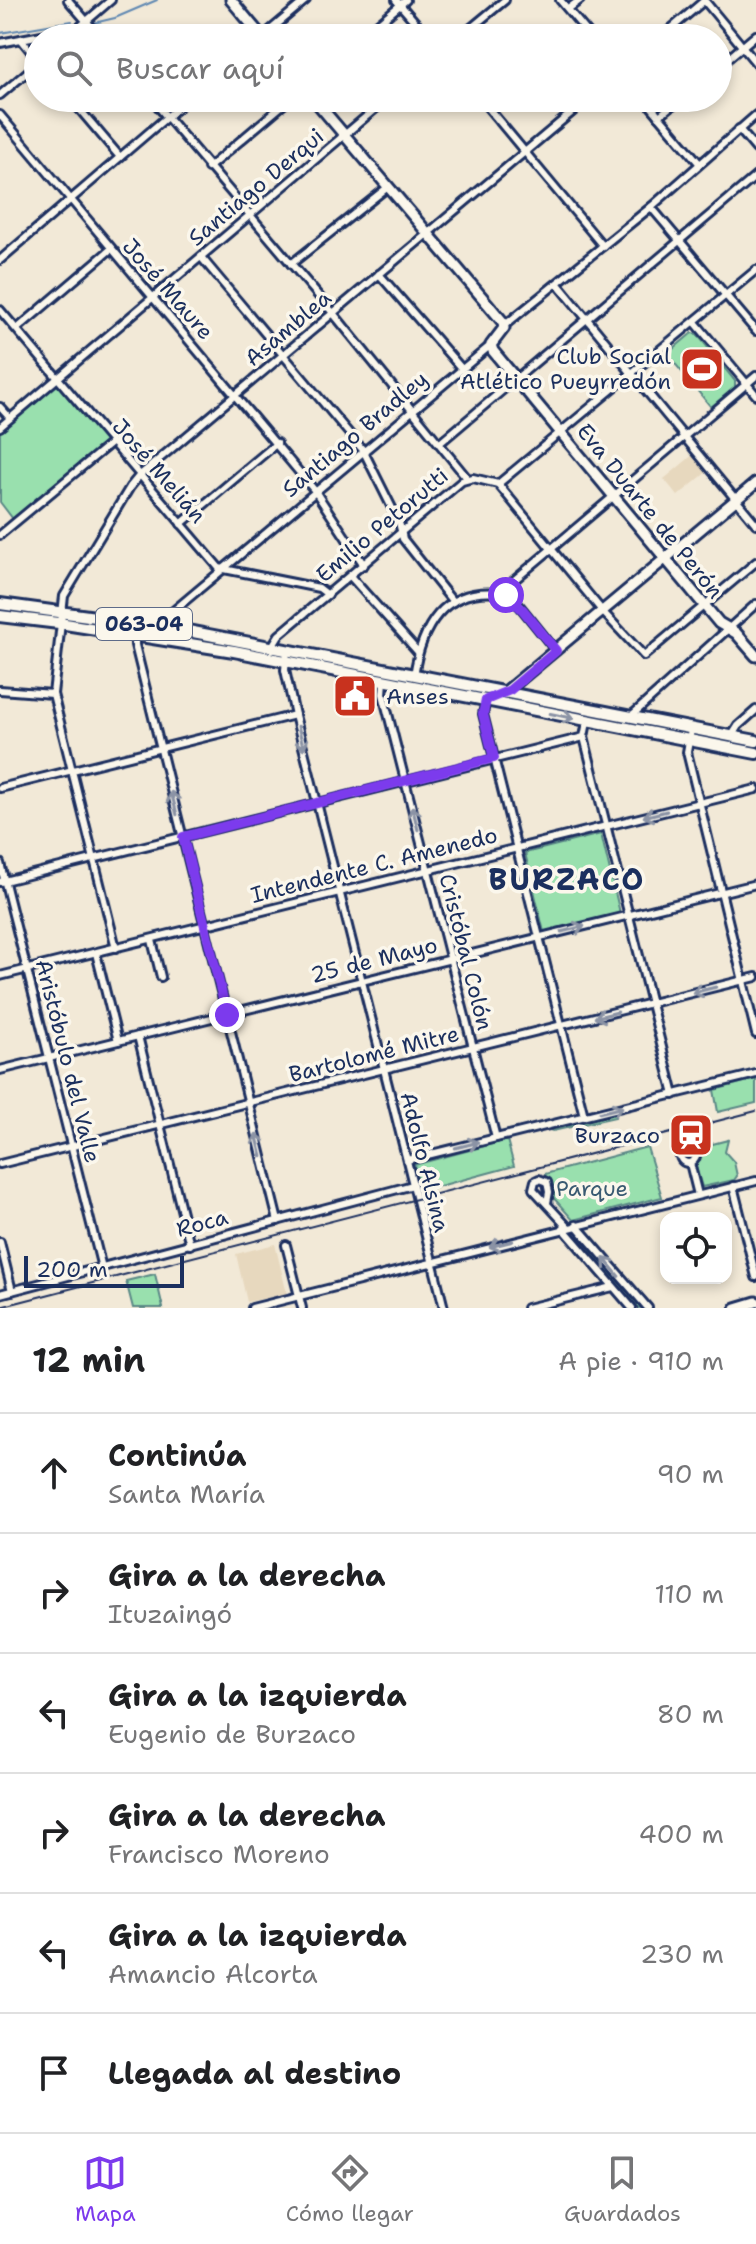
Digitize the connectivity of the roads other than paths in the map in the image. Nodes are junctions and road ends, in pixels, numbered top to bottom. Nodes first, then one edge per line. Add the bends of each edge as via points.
1 (68, 0) edge
2 (111, 0) edge
3 (231, 0) edge
4 (306, 0) edge
5 (505, 0) edge
6 (560, 0) edge
7 (580, 0) edge
8 (704, 0) edge
9 (400, 2) edge
10 (568, 9) junction
11 (86, 21) junction
12 (83, 24) edge
13 (89, 24) edge
14 (251, 24) edge
15 (278, 24) edge
16 (376, 24) edge
17 (418, 24) edge
18 (476, 24) edge
19 (580, 24) edge
20 (676, 24) edge
21 (723, 24) edge
22 (732, 35) edge
23 (756, 35) edge
24 (24, 38) edge
25 (21, 39) junction
26 (0, 43) edge
27 (24, 43) edge
28 (742, 47) junction
29 (732, 55) edge
30 (756, 63) edge
31 (24, 74) edge
32 (0, 95) edge
33 (82, 112) edge
34 (162, 112) edge
35 (172, 112) edge
36 (274, 112) edge
37 (325, 112) edge
38 (372, 112) edge
39 (492, 112) edge
40 (572, 112) edge
41 (656, 112) edge
42 (664, 112) edge
43 (0, 115) edge
44 (756, 115) edge
45 (659, 116) junction
46 (166, 117) junction
47 (739, 129) junction
48 (345, 135) junction
49 (756, 149) edge
50 (525, 152) junction
51 (120, 157) junction
52 (699, 163) junction
53 (208, 168) junction
54 (756, 176) edge
55 (388, 187) junction
56 (70, 200) junction
57 (651, 207) junction
58 (249, 216) junction
59 (427, 233) junction
60 (680, 242) junction
61 (603, 246) junction
62 (111, 249) junction
63 (201, 257) junction
64 (0, 260) edge
65 (291, 264) junction
66 (756, 270) edge
67 (379, 274) junction
68 (558, 284) junction
69 (726, 295) junction
70 (153, 298) junction
71 (0, 310) edge
72 (333, 313) junction
73 (586, 319) junction
74 (695, 322) junction
75 (505, 325) junction
76 (17, 329) junction
77 (756, 331) edge
78 (491, 345) junction
79 (284, 354) junction
80 (461, 368) junction
81 (632, 374) junction
82 (756, 376) edge
83 (58, 379) junction
84 (516, 379) junction
85 (746, 384) junction
86 (756, 395) edge
87 (236, 396) junction
88 (0, 407) edge
89 (412, 409) junction
90 (10, 418) junction
91 (0, 427) edge
92 (561, 432) junction
93 (684, 437) junction
94 (111, 443) junction
95 (277, 443) junction
96 (440, 443) junction
97 (363, 450) junction
98 (139, 476) junction
99 (467, 478) junction
100 (756, 483) edge
101 (498, 484) junction
102 (315, 491) junction
103 (615, 497) junction
104 (736, 500) junction
105 (181, 524) junction
106 (756, 524) edge
107 (401, 534) junction
108 (0, 535) edge
109 (552, 549) junction
110 (666, 559) junction
111 (756, 562) edge
112 (364, 565) junction
113 (222, 569) junction
114 (351, 577) junction
115 (499, 593) junction
116 (328, 595) junction
117 (453, 602) junction
118 (0, 604) edge
119 (756, 604) edge
120 (705, 607) junction
121 (61, 611) junction
122 (603, 612) junction
123 (0, 616) edge
124 (59, 623) junction
125 (162, 626) junction
126 (730, 629) junction
127 (135, 634) junction
128 (556, 651) junction
129 (418, 652) junction
130 (271, 653) junction
131 (286, 656) junction
132 (756, 656) edge
133 (414, 676) junction
134 (384, 681) junction
135 (0, 690) edge
136 (505, 693) junction
137 (53, 694) junction
138 (484, 694) junction
139 (756, 710) edge
140 (295, 715) junction
141 (631, 717) junction
142 (587, 722) junction
143 (689, 735) junction
144 (584, 737) junction
145 (756, 741) edge
146 (730, 742) junction
147 (160, 748) junction
148 (756, 753) edge
149 (494, 758) junction
150 (72, 769) junction
151 (405, 781) junction
152 (0, 788) edge
153 (756, 789) edge
154 (317, 803) junction
155 (698, 803) junction
156 (608, 826) junction
157 (183, 837) junction
158 (518, 848) junction
159 (93, 859) junction
160 (0, 863) edge
161 (428, 870) junction
162 (2, 882) edge
163 (756, 884) edge
164 (340, 891) junction
165 (721, 892) junction
166 (629, 915) junction
167 (205, 926) junction
168 (539, 938) junction
169 (152, 940) junction
170 (116, 948) junction
171 (96, 953) junction
172 (450, 960) junction
173 (27, 969) junction
174 (0, 976) edge
175 (161, 977) dead end
176 (756, 977) edge
177 (743, 981) junction
178 (362, 982) junction
179 (652, 1004) junction
180 (227, 1015) junction
181 (561, 1026) junction
182 (756, 1034) edge
183 (138, 1036) junction
184 (118, 1041) junction
185 (471, 1048) junction
186 (49, 1058) junction
187 (0, 1070) edge
188 (383, 1071) junction
189 (756, 1074) edge
190 (674, 1095) junction
191 (249, 1104) junction
192 (584, 1116) junction
193 (160, 1126) junction
194 (496, 1138) junction
195 (71, 1148) junction
196 (407, 1160) junction
197 (690, 1163) dead end
198 (0, 1164) edge
199 (755, 1181) edge
200 (413, 1185) junction
201 (733, 1186) junction
202 (698, 1195) junction
203 (547, 1203) dead end
204 (278, 1221) junction
205 (576, 1225) junction
206 (566, 1228) junction
207 (0, 1242) edge
208 (190, 1245) junction
209 (286, 1245) dead end
210 (432, 1261) junction
211 (102, 1268) junction
212 (756, 1277) edge
213 (613, 1286) junction
214 (12, 1291) junction
215 (0, 1294) edge
216 (298, 1295) junction
217 (756, 1302) edge
218 (252, 1308) edge
219 (302, 1308) edge
220 (444, 1308) edge
221 (527, 1308) edge
222 (632, 1308) edge
223 (648, 1308) edge
224 (736, 1308) edge

1 - 11 street
2 - 11 street
3 - 14 street
4 - 15 street
5 - 18 street
6 - 10 street
7 - 10 street
8 - 20 street
8 - 21 street
9 - 16 street
9 - 17 street
10 - 19 street
11 - 12 street
11 - 13 street
22 - 28 street
23 - 28 street
24 - 25 street
25 - 26 street
25 - 27 street
28 - 29 street
28 - 30 street
31 - 32 street
33 - 51 street
34 - 46 street
35 - 46 street
36 - 53 street
37 - 48 street
38 - 48 street, Santiago Derqui
39 - 50 street
40 - 50 street, Asamblea
41 - 45 street
42 - 45 street
43 - 56 street, José Maure
44 - 47 street, Santiago Bradley
45 - 52 street
46 - 51 street
46 - 53 street
47 - 49 street
47 - 52 street, Santiago Bradley
48 - 55 street
48 - 58 street, Santiago Derqui
50 - 59 street, Asamblea
50 - 61 street
51 - 56 street
52 - 57 street, Santiago Bradley
53 - 58 street
54 - 60 street
55 - 59 street
55 - 65 street
56 - 62 street, José Maure
56 - 64 street
57 - 60 street
57 - 61 street, Santiago Bradley
58 - 63 street, Santiago Derqui
58 - 65 street
59 - 67 street, Asamblea
59 - 75 street
60 - 69 street
60 - 73 street
61 - 68 street, Santiago Bradley
62 - 70 street, José Maure
62 - 76 street
63 - 70 street, Santiago Derqui
63 - 79 street
65 - 72 street
66 - 69 street
67 - 72 street, Asamblea
67 - 80 street
68 - 73 street
68 - 75 street, Santiago Bradley
69 - 74 street
69 - 77 street
70 - 83 street, Santiago Derqui
70 - 87 street, José Maure
71 - 76 street, José Melián
72 - 79 street, Asamblea
72 - 89 street
73 - 81 street
73 - 84 street
74 - 81 street
74 - 85 street
75 - 78 street, Santiago Bradley
76 - 83 street, José Melián
78 - 80 street, Santiago Bradley
78 - 84 street, Eva Duarte de Perón
79 - 87 street, Asamblea
79 - 97 street
80 - 89 street, Santiago Bradley
81 - 92 street
81 - 93 street
82 - 85 street
83 - 90 street, Santiago Derqui
83 - 94 street, José Melián
84 - 92 street, Eva Duarte de Perón
84 - 96 street
85 - 86 street
85 - 93 street
87 - 95 street, José Maure
87 - 98 street, Asamblea
88 - 90 street
89 - 96 street
89 - 97 street, Santiago Bradley
90 - 91 street, Santiago Derqui
92 - 101 street
92 - 103 street, Eva Duarte de Perón
93 - 103 street
93 - 104 street
94 - 98 street, José Melián
94 - 108 street
95 - 102 street, José Maure
95 - 105 street
96 - 99 street
97 - 102 street, Santiago Bradley
97 - 107 street
98 - 105 street, José Melián
98 - 121 street, Asamblea via 64,596
99 - 101 street, Emilio Petorutti
99 - 107 street, Emilio Petorutti
100 - 104 street
101 - 109 street
102 - 112 street, José Maure
102 - 113 street, Santiago Bradley
103 - 109 street
103 - 110 street, Eva Duarte de Perón
104 - 106 street
104 - 110 street
105 - 113 street, José Melián
107 - 112 street, Emilio Petorutti
107 - 117 street
109 - 115 street
109 - 122 street
110 - 120 street, Eva Duarte de Perón
110 - 122 street
111 - 120 street
112 - 114 street, Emilio Petorutti
113 - 116 street via 319,588
113 - 125 street, Santiago Bradley
114 - 116 street, Emilio Petorutti
114 - 129 street
115 - 117 street via 474,592
115 - 128 street via 523,610
116 - 130 street, Emilio Petorutti via 279,635
117 - 129 street via 431,623
118 - 121 main road, 063-04
119 - 126 street
120 - 122 street via 647,655
120 - 126 street, Eva Duarte de Perón
121 - 124 street, Asamblea
121 - 125 main road, 063-04
122 - 128 street
123 - 124 main road, 063-04
124 - 127 main road, 063-04
124 - 137 street, Asamblea
125 - 130 main road, 063-04
126 - 132 street, Eva Duarte de Perón
126 - 141 street
127 - 130 main road, 063-04
127 - 147 street
128 - 136 street
129 - 133 street
130 - 131 main road, 063-04
131 - 133 main road, 063-04
131 - 134 main road, 063-04
131 - 140 street, Adolfo Alsina
133 - 138 main road, 063-04
134 - 138 main road, 063-04
134 - 151 street, Cristóbal Colón
135 - 137 street
136 - 138 main road, 063-04
136 - 141 main road, 063-04
137 - 150 street, Asamblea
138 -> 142 main road, 063-04
138 - 149 street via 483,714
139 - 146 street
140 - 147 street
140 -> 154 street, Adolfo Alsina
141 - 143 main road, 063-04
142 - 143 main road, 063-04
142 - 144 street
143 - 146 main road, 063-04
143 - 155 street via 687,752
144 - 149 street
144 - 156 street
145 - 146 main road, 063-04
146 - 148 main road, 063-04
147 - 150 street
157 -> 147 street
149 - 151 street
149 - 158 street
150 - 152 street
150 - 159 street, Asamblea
151 - 154 street
161 -> 151 street, Cristóbal Colón
153 - 155 street, Intendente C. Amenedo
154 - 157 street
154 - 164 street, Adolfo Alsina
155 -> 156 street, Intendente C. Amenedo
155 - 165 street
156 - 158 street, Intendente C. Amenedo
156 - 166 street
157 - 159 street
157 - 167 street
158 - 161 street, Intendente C. Amenedo
158 - 168 street
159 - 162 street
159 - 170 street, Asamblea
160 - 162 street, Aristóbulo del Valle
161 - 164 street, Intendente C. Amenedo
161 - 172 street, Cristóbal Colón
162 - 173 street, Aristóbulo del Valle
163 - 165 street, 25 de Mayo
164 - 167 street, Intendente C. Amenedo
164 - 178 street, Adolfo Alsina
165 - 166 street, 25 de Mayo
165 - 177 street
168 -> 166 street, 25 de Mayo
166 - 179 street
167 - 169 street, Intendente C. Amenedo
167 - 180 street
168 - 172 street, 25 de Mayo
168 - 181 street
169 - 170 street, Intendente C. Amenedo
169 - 175 street
170 - 171 street, Intendente C. Amenedo
171 - 173 street, Intendente C. Amenedo
171 - 184 street
172 - 178 street, 25 de Mayo
172 - 185 street, Cristóbal Colón
173 - 174 street, Intendente C. Amenedo
173 - 186 street, Aristóbulo del Valle
176 - 177 street, Bartolomé Mitre
177 -> 179 street, Bartolomé Mitre
177 - 182 street
178 - 180 street, 25 de Mayo
178 - 188 street, Adolfo Alsina
179 -> 181 street, Bartolomé Mitre
179 - 190 street
180 - 183 street, 25 de Mayo
180 - 191 street
181 - 185 street, Bartolomé Mitre
181 - 192 street
183 - 184 street, 25 de Mayo
183 - 193 street
184 - 186 street, 25 de Mayo
185 - 188 street, Bartolomé Mitre
185 - 194 street, Cristóbal Colón
186 - 187 street, 25 de Mayo
186 - 195 street, Aristóbulo del Valle
188 - 191 street, Bartolomé Mitre
188 - 196 street, Adolfo Alsina
189 - 190 street
192 -> 190 street
191 - 193 street, Bartolomé Mitre
204 -> 191 street
192 - 194 street
193 - 195 street, Bartolomé Mitre
193 - 208 street
196 -> 194 street
195 - 198 street, Bartolomé Mitre
195 - 211 street, Aristóbulo del Valle
196 - 200 street, Adolfo Alsina
197 - 202 street
199 - 201 street
200 - 204 street, Roca
200 - 210 street, Adolfo Alsina
201 - 202 street
201 - 212 street
202 - 205 street
203 - 206 street
204 - 208 street, Roca
205 - 206 street
223 -> 205 street
206 -> 210 street
206 - 213 street
207 - 214 street
208 - 211 street, Roca
209 - 216 street
210 - 216 street
210 - 220 street, Adolfo Alsina
211 - 214 street, Roca
213 - 221 street
213 - 222 street
214 - 215 street, Roca
216 - 218 street
216 - 219 street
217 - 224 street

